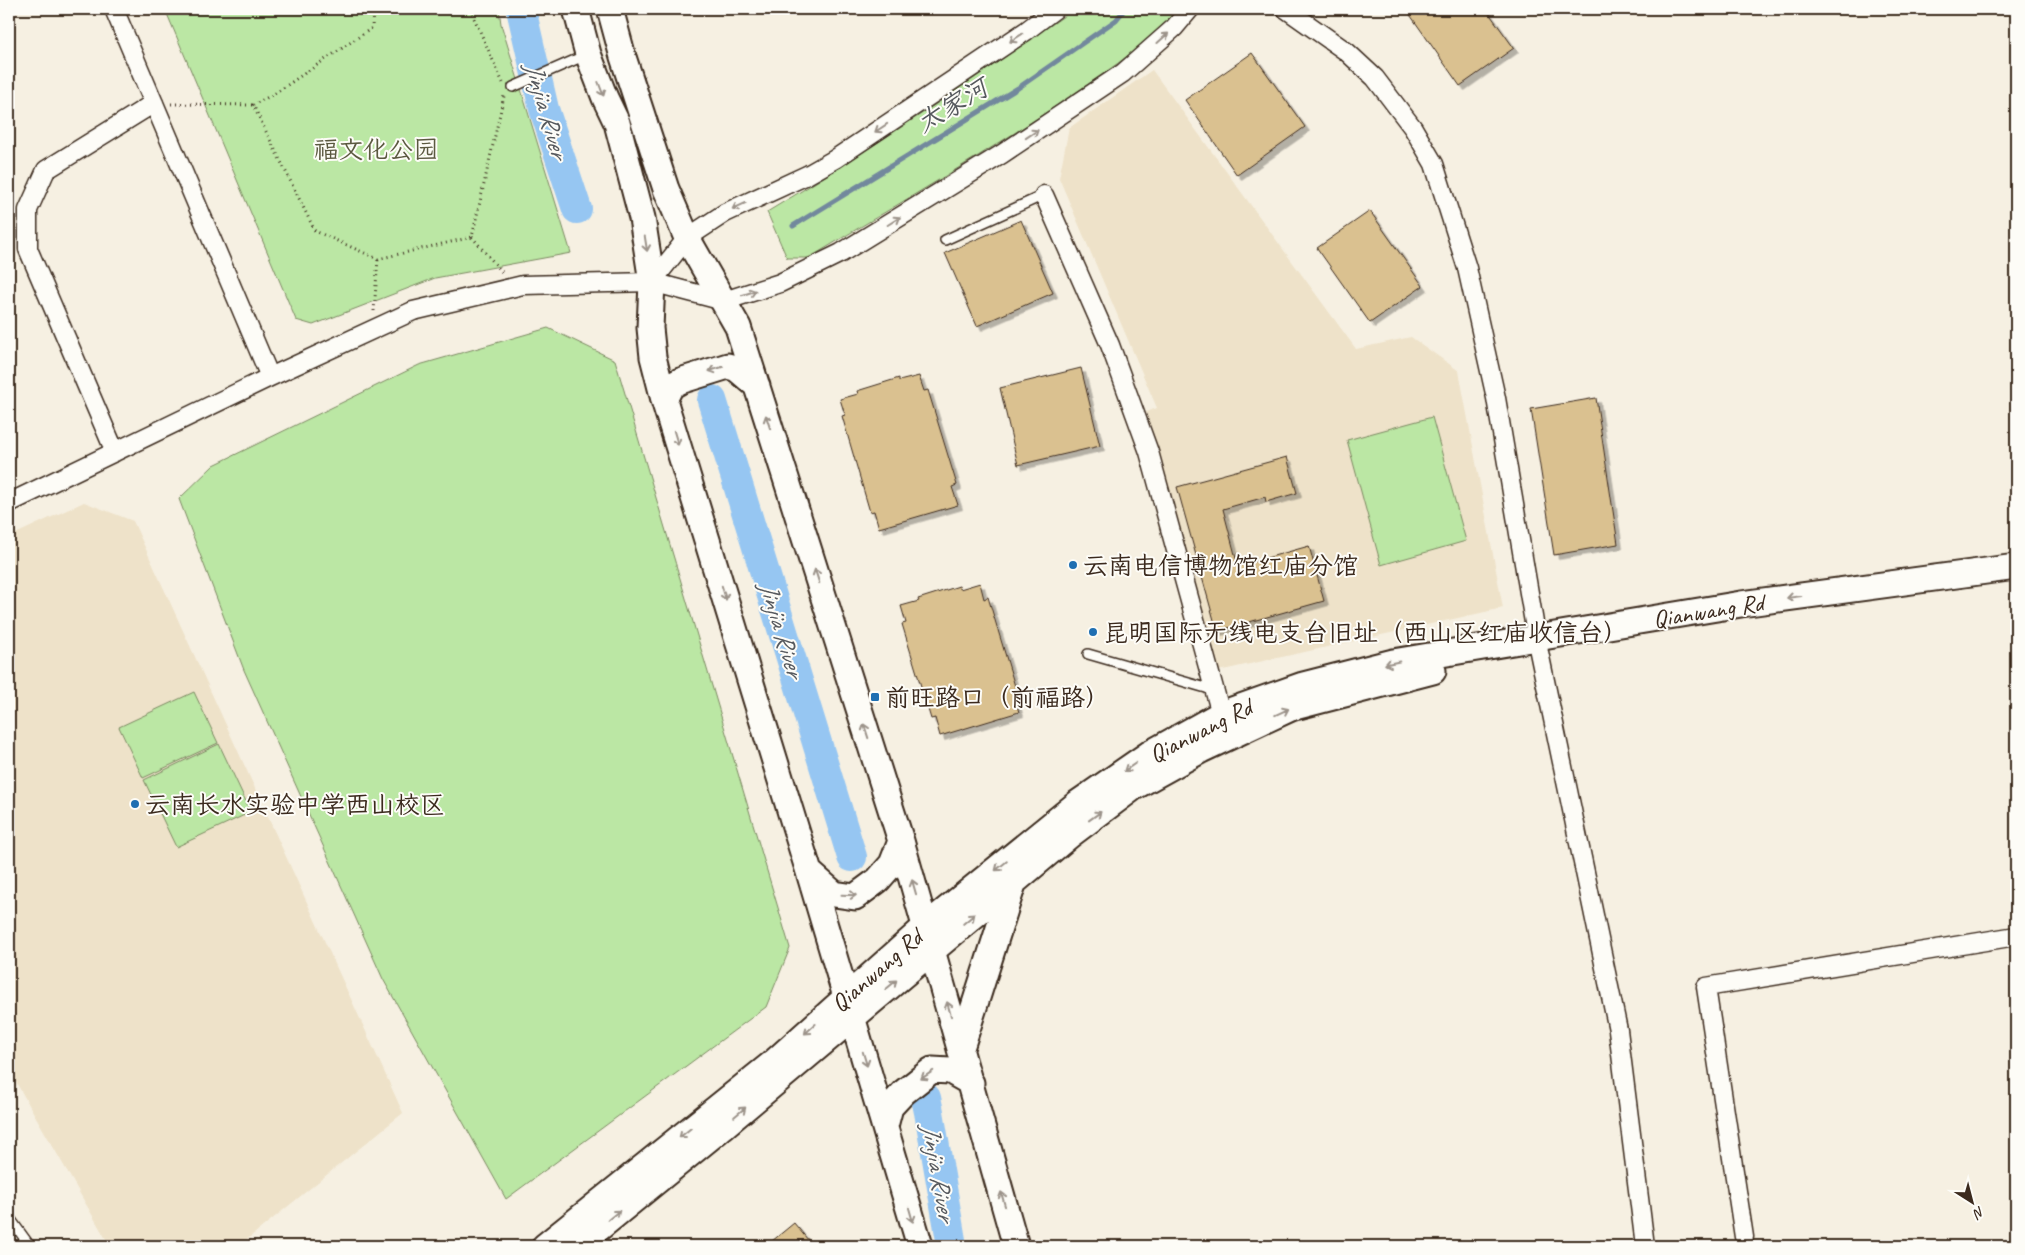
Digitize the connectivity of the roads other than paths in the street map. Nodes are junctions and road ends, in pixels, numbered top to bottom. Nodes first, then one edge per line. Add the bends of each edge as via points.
1 (114, 9) edge
2 (576, 9) edge
3 (610, 9) edge
4 (1055, 9) edge
5 (1190, 9) edge
6 (1286, 9) edge
7 (588, 54) junction
8 (513, 87) dead end
9 (154, 103) junction
10 (1044, 195) joint
11 (687, 238) junction
12 (946, 240) dead end
13 (652, 282) junction
14 (724, 301) junction
15 (270, 377) junction
16 (757, 386) junction
17 (664, 400) junction
18 (115, 452) junction
19 (9, 503) edge
20 (2016, 567) edge
21 (2016, 579) edge
22 (1538, 645) junction
23 (1088, 654) dead end
24 (1213, 690) junction
25 (1221, 714) junction
26 (901, 841) junction
27 (809, 872) junction
28 (1014, 881) junction
29 (925, 927) junction
30 (2016, 936) edge
31 (932, 950) junction
32 (849, 1006) junction
33 (960, 1048) junction
34 (971, 1083) junction
35 (885, 1126) junction
36 (9, 1217) edge
37 (1744, 1237) dead end
38 (30, 1246) edge
39 (545, 1246) edge
40 (577, 1246) edge
41 (920, 1246) edge
42 (1016, 1246) edge
43 (1645, 1246) edge

1 - 9 street
2 - 7 street
3 - 11 street via 666,189
4 -> 11 street via 836,159 807,176 725,213
14 -> 5 street via 780,283 842,253 1002,154 1123,73 1174,28
6 - 22 street via 1347,52 1375,78 1413,128 1434,164 1467,268 1496,398
7 - 8 lane
7 -> 13 street via 617,123 642,218
9 - 15 street
9 - 18 street via 46,170 28,210 28,249
10 - 12 lane
10 - 24 street via 1110,345 1149,452
11 - 13 street
11 - 14 street
13 - 14 street
13 - 15 street via 523,285 413,311
13 - 17 street via 650,328 653,357
14 - 16 street via 738,326
15 - 18 street
16 -> 17 street via 737,369 728,366 680,381 671,386
26 -> 16 street
17 -> 27 street
18 - 19 street
20 -> 22 street, Qianwang Rd via 1741,604
21 - 22 street, Qianwang Rd
22 -> 25 street, Qianwang Rd via 1375,667 1303,684
28 -> 22 street, Qianwang Rd via 1134,787 1200,750 1290,708
22 - 43 street via 1618,1030
23 - 24 lane
24 - 25 street
25 -> 29 street, Qianwang Rd via 1149,754 1078,803
27 -> 26 street via 834,894 856,897 892,864
29 -> 26 street
27 - 32 street
31 -> 28 street, Qianwang Rd
28 - 33 street
29 - 31 street
29 - 32 street, Qianwang Rd
30 - 37 street via 1706,987
32 -> 31 street, Qianwang Rd
33 -> 31 street
32 -> 35 street
32 -> 39 street, Qianwang Rd via 774,1062
40 -> 32 street, Qianwang Rd
33 - 34 street
34 -> 35 street via 950,1071 932,1070 890,1107
42 -> 34 street
35 -> 41 street
36 - 38 lane

